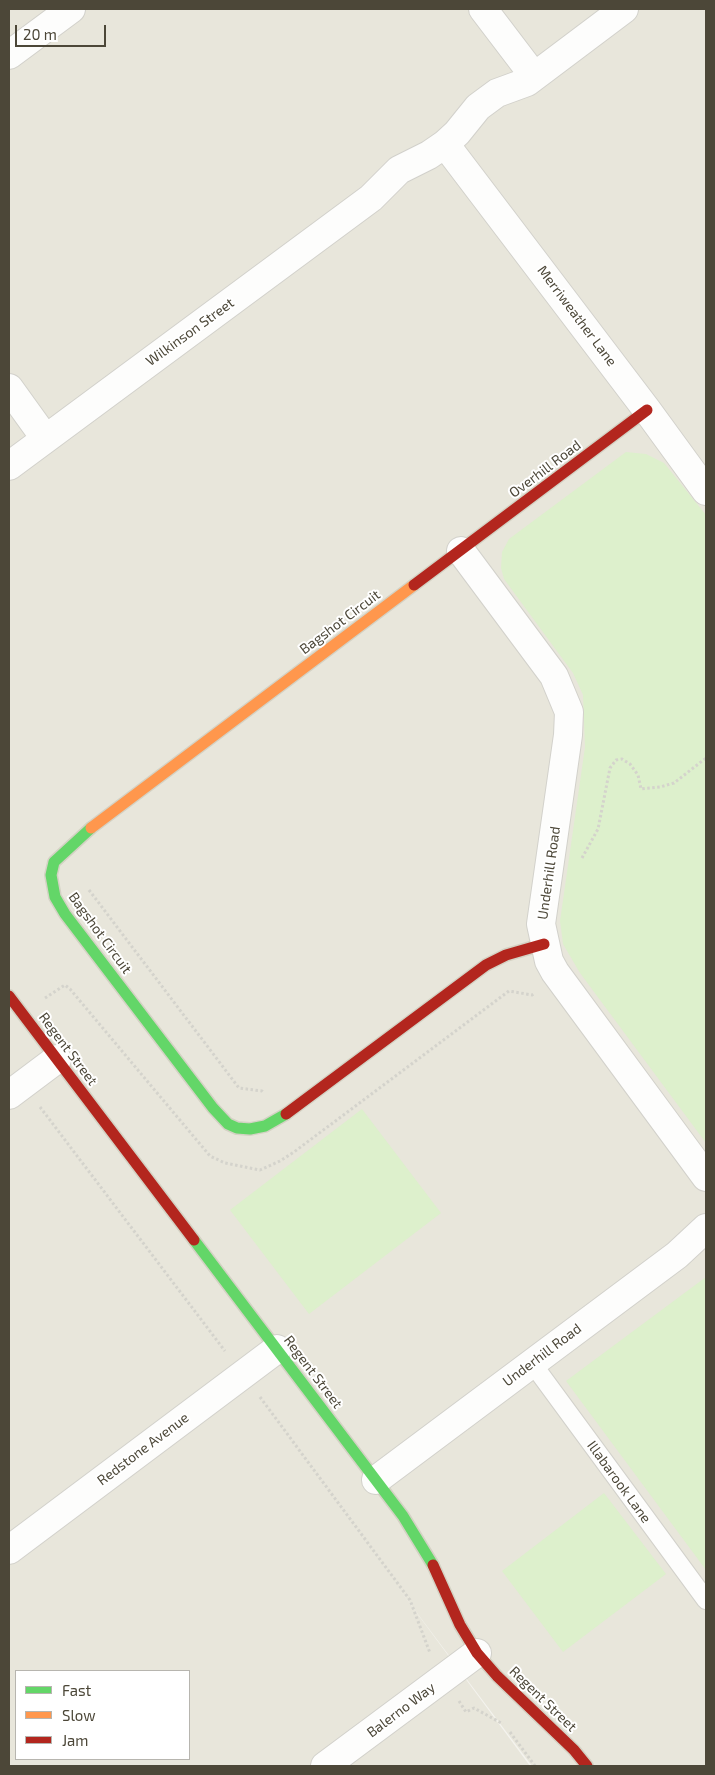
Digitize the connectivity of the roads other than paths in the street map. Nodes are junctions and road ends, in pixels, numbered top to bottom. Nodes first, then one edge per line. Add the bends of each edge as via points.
1 (71, 9) edge
2 (482, 9) edge
3 (624, 9) edge
4 (9, 55) edge
5 (530, 79) junction
6 (451, 152) junction
7 (9, 388) edge
8 (648, 410) junction
9 (46, 438) junction
10 (9, 466) edge
11 (706, 491) edge
12 (461, 551) junction
13 (544, 944) junction
14 (9, 996) edge
15 (57, 1059) junction
16 (9, 1095) edge
17 (706, 1178) edge
18 (703, 1236) edge
19 (277, 1348) junction
20 (532, 1363) junction
21 (376, 1480) junction
22 (9, 1550) edge
23 (706, 1600) edge
24 (477, 1653) junction
25 (325, 1766) edge
26 (587, 1766) edge

1 - 4 street
2 - 5 street
3 - 5 street, Wilkinson Street
5 - 6 street, Wilkinson Street via 497,93 478,107
6 - 8 street, Merriweather Lane
6 - 9 street, Wilkinson Street via 429,155 399,170 371,198
7 - 9 street
8 - 11 street, Merriweather Lane
8 - 12 street, Overhill Road
9 - 10 street, Wilkinson Street
12 - 13 street, Underhill Road via 554,676 569,712 541,924
12 - 13 street, Bagshot Circuit via 80,836 54,862 52,884 65,914 220,1116 237,1128 265,1126 282,1117 486,965
13 - 17 street, Underhill Road via 558,975
14 - 15 street, Regent Street
15 - 16 street
15 - 19 street, Regent Street
18 - 20 street, Underhill Road
19 - 21 street, Regent Street
19 - 22 street, Redstone Avenue
20 - 21 street, Underhill Road
20 - 23 lane, Illabarook Lane
21 - 24 street, Regent Street via 428,1554 460,1625
24 - 25 street, Balerno Way
24 - 26 street, Regent Street

